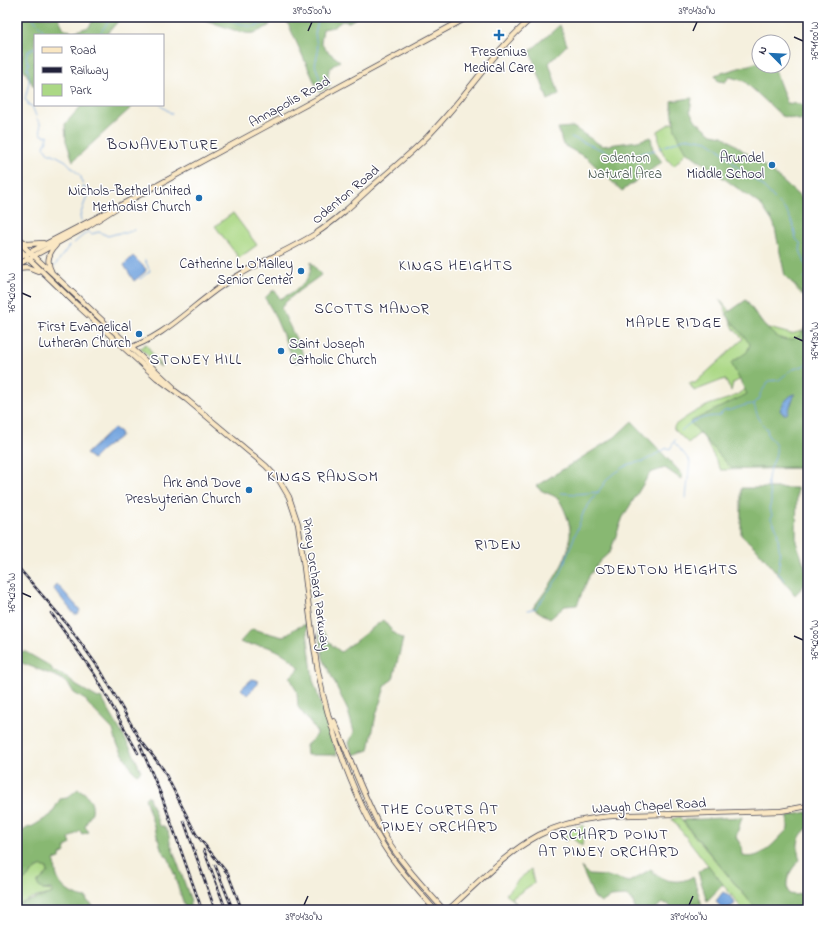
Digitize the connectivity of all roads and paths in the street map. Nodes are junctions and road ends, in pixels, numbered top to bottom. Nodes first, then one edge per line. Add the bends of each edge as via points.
1 (468, 17) edge
2 (532, 17) edge
3 (17, 239) edge
4 (57, 241) junction
5 (17, 247) edge
6 (28, 256) junction
7 (17, 259) edge
8 (17, 266) edge
9 (46, 276) junction
10 (55, 278) junction
11 (132, 348) junction
12 (126, 350) junction
13 (179, 394) junction
14 (327, 707) junction
15 (808, 806) edge
16 (435, 910) edge
17 (444, 910) edge
18 (448, 910) edge

1 - 4 main road, Annapolis Road
2 - 11 main road, Odenton Road via 506,42 427,137 332,222 244,272 165,330
3 - 4 main road via 35,245
3 - 6 main road
4 - 6 main road, Annapolis Road
4 - 10 main road via 48,259
5 - 6 main road
6 - 7 main road, Annapolis Road
6 - 8 main road, Annapolis Road
6 - 9 main road, Piney Orchard Parkway
6 - 10 main road, Piney Orchard Parkway
8 - 9 main road via 31,268
9 - 12 main road, Piney Orchard Parkway
10 - 11 main road, Piney Orchard Parkway
11 - 12 main road, Odenton Road
11 - 13 main road, Piney Orchard Parkway
12 - 13 main road, Piney Orchard Parkway
13 - 14 main road, Piney Orchard Parkway via 266,466 278,480 293,506 301,542 318,672
14 - 16 main road, Piney Orchard Parkway via 345,761 373,827 399,869
14 - 17 main road, Piney Orchard Parkway via 385,835 404,863
15 - 18 main road, Waugh Chapel Road via 780,811 608,816 579,820 560,826 526,843 510,854

